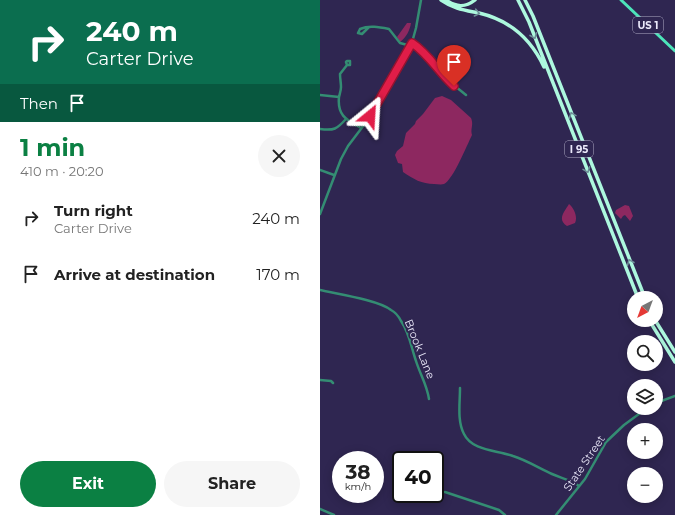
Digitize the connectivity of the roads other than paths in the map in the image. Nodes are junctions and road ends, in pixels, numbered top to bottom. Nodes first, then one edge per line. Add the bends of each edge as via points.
1 (421, 0) edge
2 (441, 0) edge
3 (446, 0) edge
4 (475, 0) edge
5 (518, 0) edge
6 (525, 0) edge
7 (621, 0) edge
8 (368, 27) dead end
9 (411, 45) junction
10 (675, 51) edge
11 (347, 65) dead end
12 (557, 93) junction
13 (320, 95) edge
14 (466, 95) dead end
15 (339, 97) junction
16 (346, 119) junction
17 (361, 128) junction
18 (320, 129) edge
19 (320, 170) edge
20 (334, 175) junction
21 (320, 214) edge
22 (320, 290) edge
23 (635, 291) edge
24 (641, 291) edge
25 (653, 327) edge
26 (659, 327) edge
27 (675, 352) edge
28 (675, 362) edge
29 (320, 380) edge
30 (332, 384) dead end
31 (460, 388) dead end
32 (675, 396) edge
33 (429, 399) dead end
34 (663, 400) edge
35 (638, 415) edge
36 (579, 486) junction
37 (445, 492) dead end
38 (320, 509) edge
39 (334, 515) edge
40 (505, 515) edge
41 (556, 515) edge

1 - 9 street
2 -> 12 highway via 454,8 491,16 520,33 534,49
3 - 4 highway via 456,6 464,6
5 -> 12 highway, I 95
24 -> 6 highway, I 95
7 - 10 main road, US 1
8 - 9 street via 389,29 400,43
9 - 14 street via 424,52 445,78
9 - 17 street
11 - 15 street via 340,74
12 -> 23 highway, I 95
13 - 15 street
15 - 16 street via 339,107
16 - 17 street
16 - 18 street via 332,130
17 - 20 street via 348,146
19 - 20 street
20 - 21 street
22 - 33 street, Brook Lane via 392,310 409,338
25 - 28 highway
26 - 27 highway
29 - 30 street
31 - 36 street via 460,425 471,443 513,456
32 - 34 street
35 - 36 street, State Street via 606,442
36 - 41 street, State Street
37 - 40 street via 498,510
38 - 39 street

